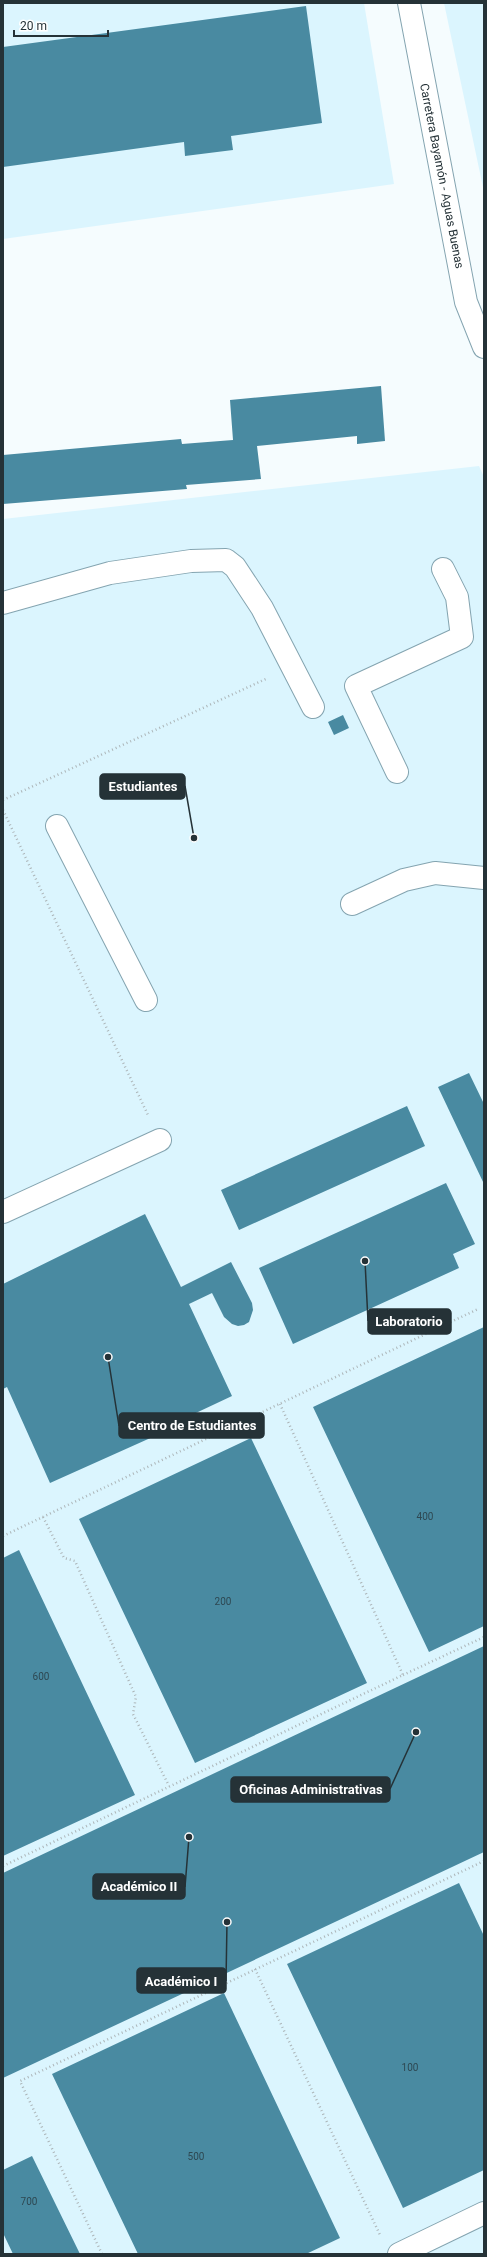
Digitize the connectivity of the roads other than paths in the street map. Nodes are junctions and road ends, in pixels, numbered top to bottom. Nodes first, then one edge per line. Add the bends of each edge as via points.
1 (409, 3) edge
2 (484, 347) edge
3 (443, 568) dead end
4 (3, 603) edge
5 (313, 707) dead end
6 (397, 772) dead end
7 (58, 826) dead end
8 (484, 878) edge
9 (352, 904) dead end
10 (146, 1000) dead end
11 (160, 1140) road end
12 (3, 1212) edge
13 (484, 2213) edge
14 (399, 2254) edge

1 - 2 street, Carretera Bayamón - Aguas Buenas via 466,302
3 - 6 street via 457,597 462,637 356,686
4 - 5 street via 110,573 191,561 226,560 235,568 262,608
7 - 10 street
8 - 9 street via 435,873 404,880
11 - 12 street
13 - 14 street

